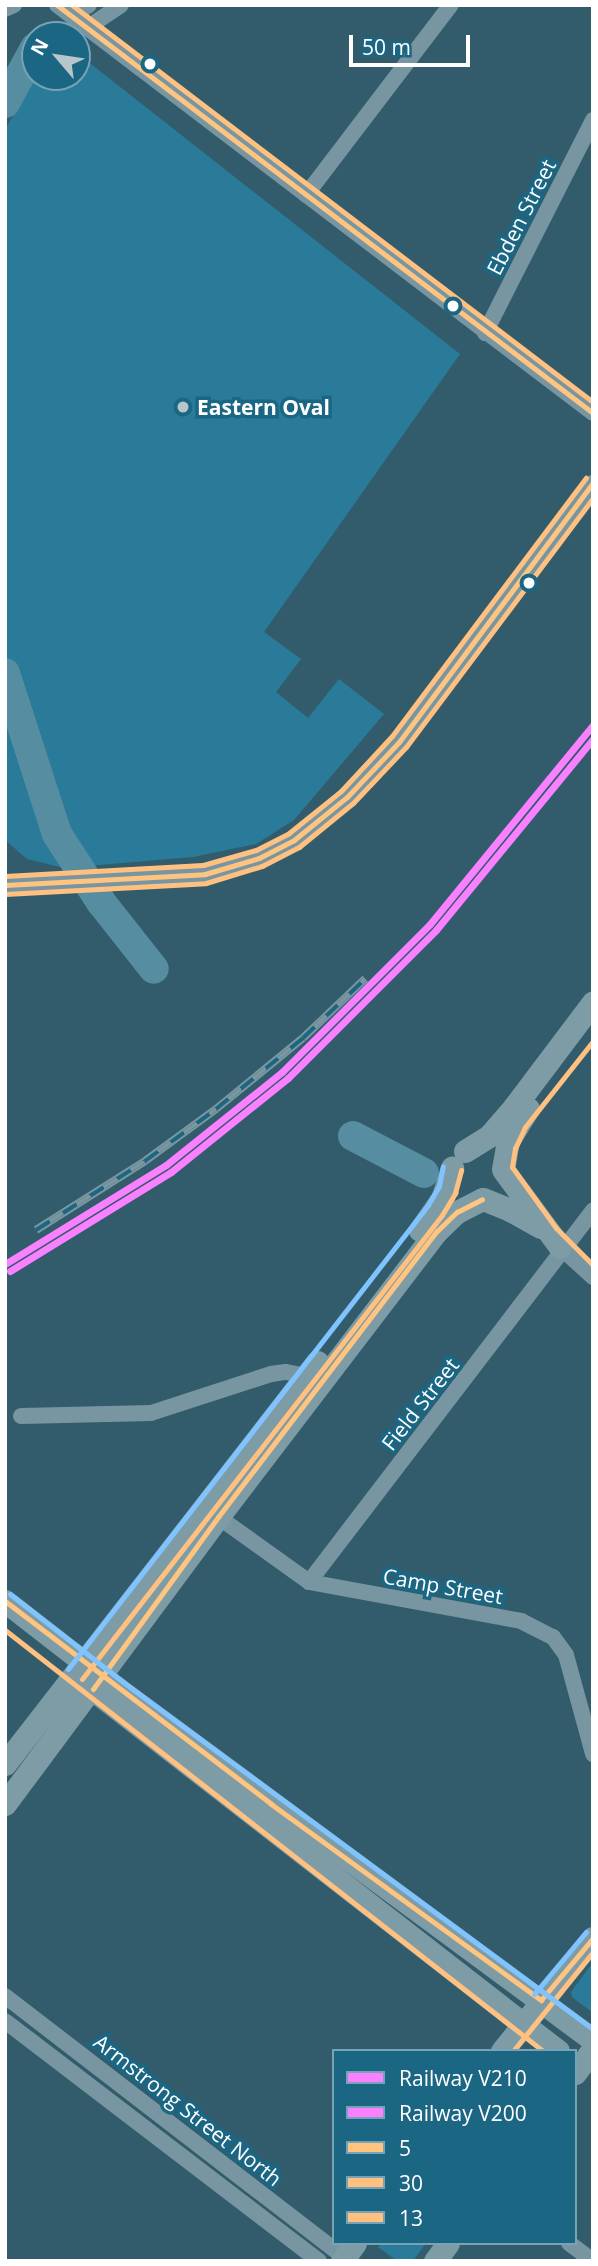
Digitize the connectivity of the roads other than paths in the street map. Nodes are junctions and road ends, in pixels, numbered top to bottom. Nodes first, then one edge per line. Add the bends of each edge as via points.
1 (14, 5) edge
2 (89, 5) edge
3 (121, 5) edge
4 (451, 5) edge
5 (5, 9) edge
6 (64, 10) edge
7 (78, 21) edge
8 (91, 25) edge
9 (91, 31) edge
10 (593, 120) edge
11 (306, 195) junction
12 (485, 333) junction
13 (593, 413) edge
14 (593, 483) edge
15 (5, 885) edge
16 (593, 1002) edge
17 (593, 1026) edge
18 (458, 1159) junction
19 (503, 1170) junction
20 (482, 1199) junction
21 (593, 1210) edge
22 (557, 1244) junction
23 (593, 1278) edge
24 (307, 1376) junction
25 (21, 1416) dead end
26 (211, 1512) junction
27 (309, 1581) junction
28 (5, 1601) edge
29 (5, 1619) edge
30 (89, 1675) junction
31 (593, 1754) edge
32 (5, 1764) edge
33 (5, 1804) edge
34 (593, 1938) edge
35 (5, 1996) edge
36 (541, 2000) junction
37 (5, 2021) edge
38 (523, 2023) junction
39 (593, 2040) edge
40 (504, 2049) edge
41 (556, 2049) edge
42 (87, 2059) junction
43 (74, 2074) junction
44 (332, 2244) edge
45 (333, 2245) edge
46 (447, 2245) edge
47 (572, 2245) edge
48 (348, 2256) edge
49 (319, 2261) edge
50 (435, 2261) edge
51 (593, 2261) edge

1 - 5 street
2 - 6 street
3 - 8 street
4 - 11 street
6 - 7 street
9 - 11 street
10 - 12 street, Ebden Street
11 - 12 street
12 - 13 street
14 - 15 street via 422,714 324,818 278,849 220,871
16 - 18 main road via 514,1107 489,1136
17 - 19 main road via 519,1122 508,1141
18 - 19 main road via 473,1148 489,1150
18 - 20 main road via 452,1181 458,1192 469,1199
18 - 24 main road via 435,1210
19 - 20 main road via 496,1192
19 - 22 main road
20 - 22 main road via 508,1209
20 - 26 main road via 442,1224
21 - 22 street, Field Street
22 - 23 street
22 - 27 street, Field Street
24 - 25 street via 271,1374 151,1413
24 - 26 main road
26 - 27 street, Camp Street
26 - 30 main road
27 - 31 street, Camp Street via 521,1621 545,1632 559,1642 566,1655
28 - 30 main road
29 - 30 main road
30 - 32 main road
30 - 33 main road
30 - 36 main road
30 - 38 main road
34 - 36 main road
35 - 42 street, Armstrong Street North
36 - 38 main road
36 - 39 main road
37 - 43 street, Armstrong Street North
38 - 40 main road
38 - 41 main road
42 - 43 street
42 - 44 street, Armstrong Street North
43 - 49 street, Armstrong Street North
45 - 48 street, Armstrong Street North
46 - 50 main road
47 - 51 street

